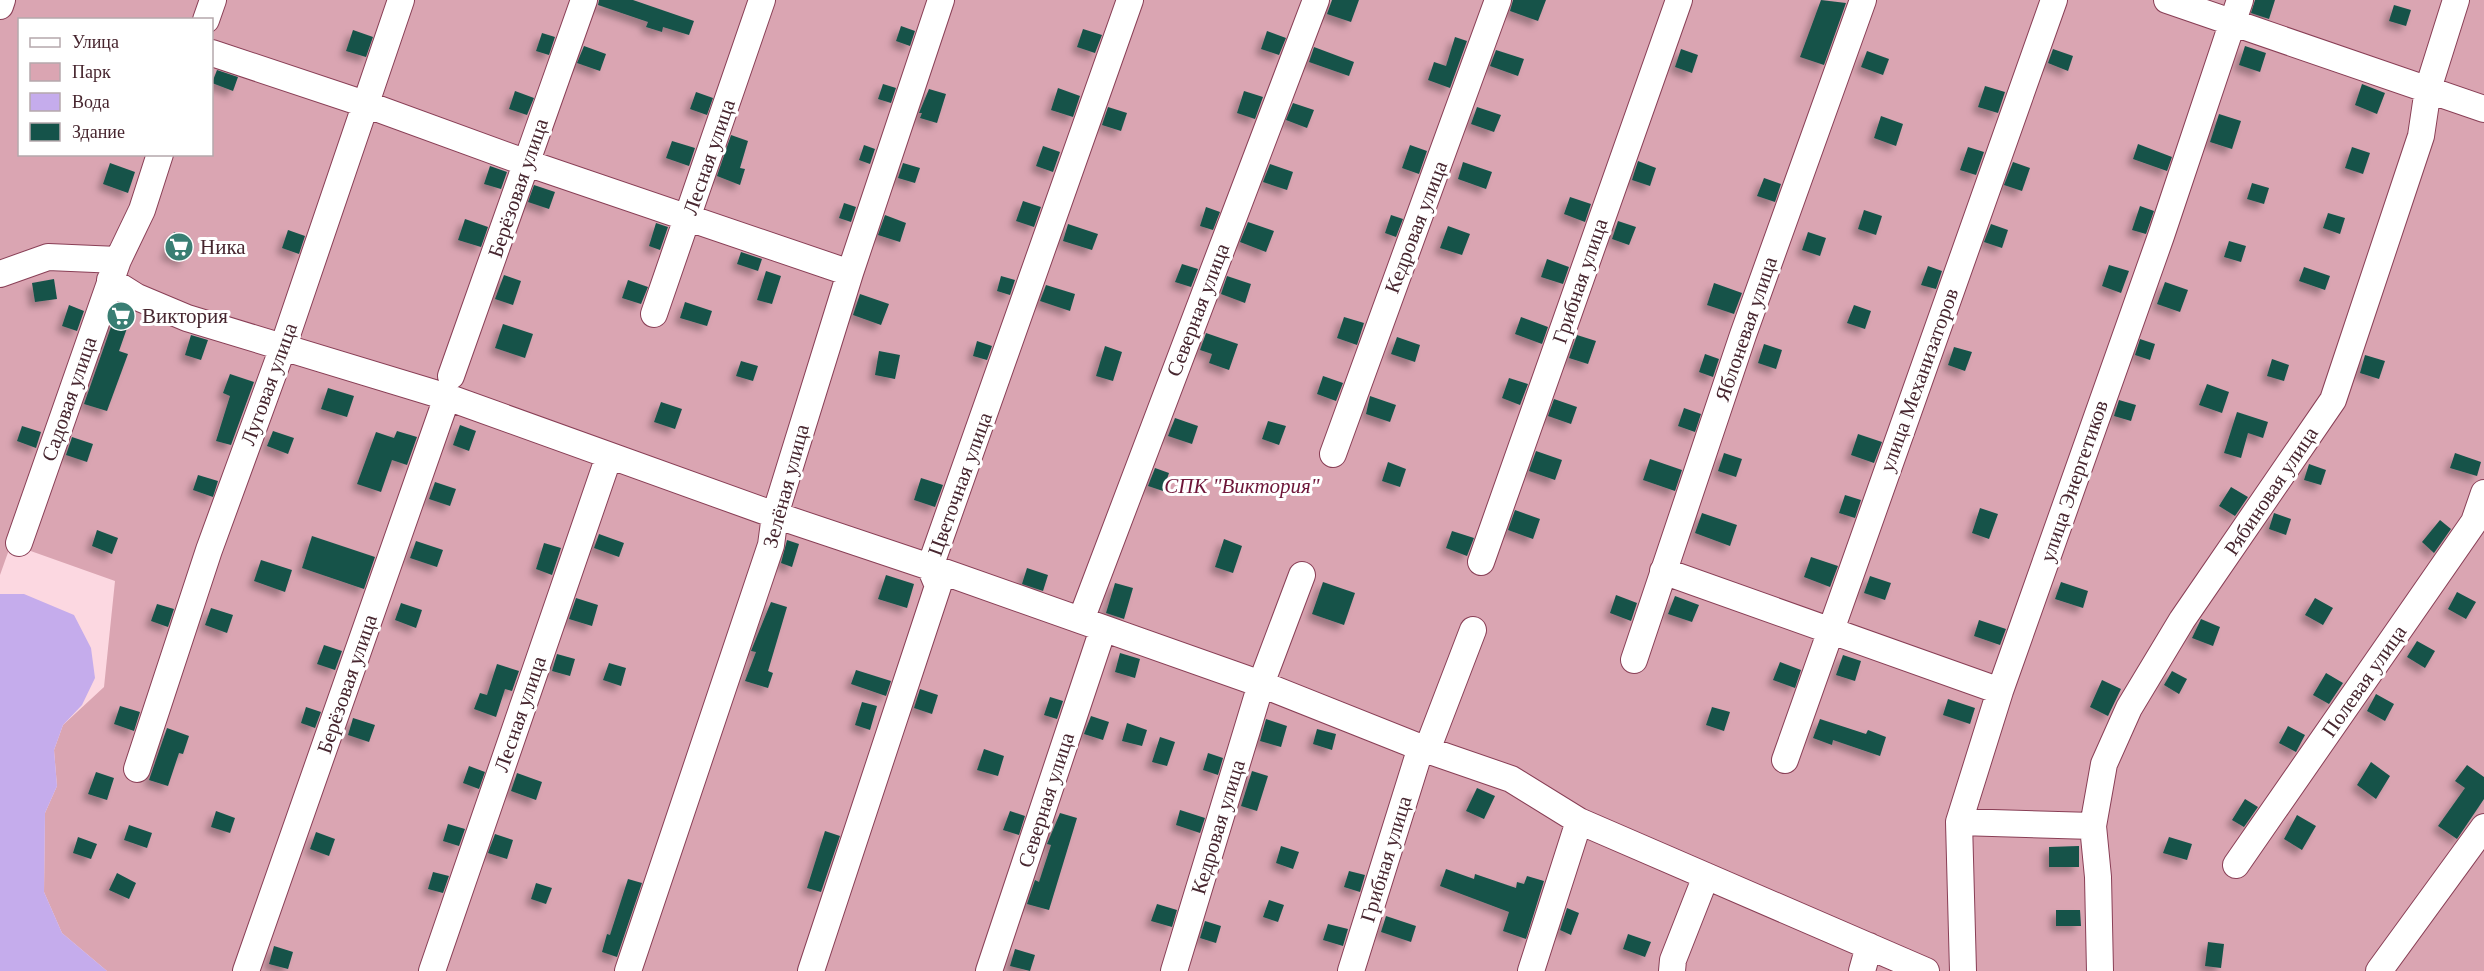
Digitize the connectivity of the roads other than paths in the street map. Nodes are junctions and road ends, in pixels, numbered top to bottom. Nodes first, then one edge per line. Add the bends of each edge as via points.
1 (2, 0) edge
2 (213, 0) edge
3 (401, 0) edge
4 (584, 0) edge
5 (762, 0) edge
6 (941, 0) edge
7 (1130, 0) edge
8 (1316, 0) edge
9 (1498, 0) edge
10 (1679, 0) edge
11 (1863, 0) edge
12 (2054, 0) edge
13 (2167, 0) edge
14 (2456, 0) edge
15 (0, 6) edge
16 (2236, 11) edge
17 (207, 18) edge
18 (213, 53) edge
19 (2428, 89) junction
20 (365, 104) junction
21 (2484, 109) edge
22 (159, 156) edge
23 (527, 163) junction
24 (689, 217) junction
25 (114, 270) junction
26 (850, 273) junction
27 (0, 274) edge
28 (654, 314) dead end
29 (283, 347) junction
30 (449, 387) junction
31 (1333, 454) dead end
32 (609, 456) junction
33 (2484, 492) edge
34 (775, 515) junction
35 (20, 543) dead end
36 (1481, 562) dead end
37 (930, 567) junction
38 (1663, 571) junction
39 (1302, 575) dead end
40 (1092, 624) junction
41 (1473, 630) dead end
42 (1830, 630) junction
43 (1634, 660) dead end
44 (1262, 684) junction
45 (2000, 691) junction
46 (1424, 748) junction
47 (1785, 760) dead end
48 (137, 769) dead end
49 (1579, 821) junction
50 (1959, 822) junction
51 (2093, 826) junction
52 (2484, 827) edge
53 (2236, 865) dead end
54 (1706, 876) junction
55 (1869, 946) junction
56 (246, 971) edge
57 (432, 971) edge
58 (628, 971) edge
59 (811, 971) edge
60 (989, 971) edge
61 (1174, 971) edge
62 (1351, 971) edge
63 (1531, 971) edge
64 (1672, 971) edge
65 (1862, 971) edge
66 (1926, 971) edge
67 (1963, 971) edge
68 (2100, 971) edge
69 (2379, 971) edge

1 - 15 street
2 - 17 street
3 - 20 street, Луговая улица
4 - 23 street, Берёзовая улица
5 - 24 street, Лесная улица
6 - 26 street, Зелёная улица
7 - 37 street, Цветочная улица
8 - 40 street, Северная улица
9 - 31 street, Кедровая улица
10 - 36 street, Грибная улица
11 - 38 street, Яблоневая улица
12 - 42 street, улица Механизаторов
13 - 16 street
14 - 19 street, Рябиновая улица
16 - 19 street
16 - 45 street, улица Энергетиков
18 - 20 street
19 - 21 street
19 - 51 street, Рябиновая улица via 2421,136 2333,400 2182,620 2130,708 2104,764
20 - 23 street
20 - 29 street, Луговая улица
22 - 25 street, Садовая улица via 142,210
23 - 24 street
23 - 30 street, Берёзовая улица
24 - 26 street
24 - 28 street, Лесная улица
25 - 27 street via 48,257
25 - 29 street via 137,297 187,318
25 - 35 street, Садовая улица
26 - 34 street, Зелёная улица
29 - 30 street
29 - 48 street, Луговая улица via 209,550
30 - 32 street
30 - 56 street, Берёзовая улица
32 - 34 street
32 - 57 street, Лесная улица
33 - 53 street, Полевая улица via 2474,522
34 - 37 street
34 - 58 street, Зелёная улица via 771,545
37 - 40 street
37 - 59 street, Цветочная улица via 938,586
38 - 42 street
38 - 43 street, Яблоневая улица
39 - 44 street, Кедровая улица
40 - 44 street
40 - 60 street, Северная улица
41 - 46 street, Грибная улица
42 - 45 street
42 - 47 street, улица Механизаторов
44 - 46 street
44 - 61 street, Кедровая улица
45 - 50 street, улица Энергетиков
46 - 49 street via 1511,779
46 - 62 street, Грибная улица
49 - 54 street
49 - 63 street
50 - 51 street
50 - 67 street, улица Энергетиков
51 - 68 street, Рябиновая улица
52 - 69 street
54 - 55 street
54 - 64 street
55 - 65 street
55 - 66 street

